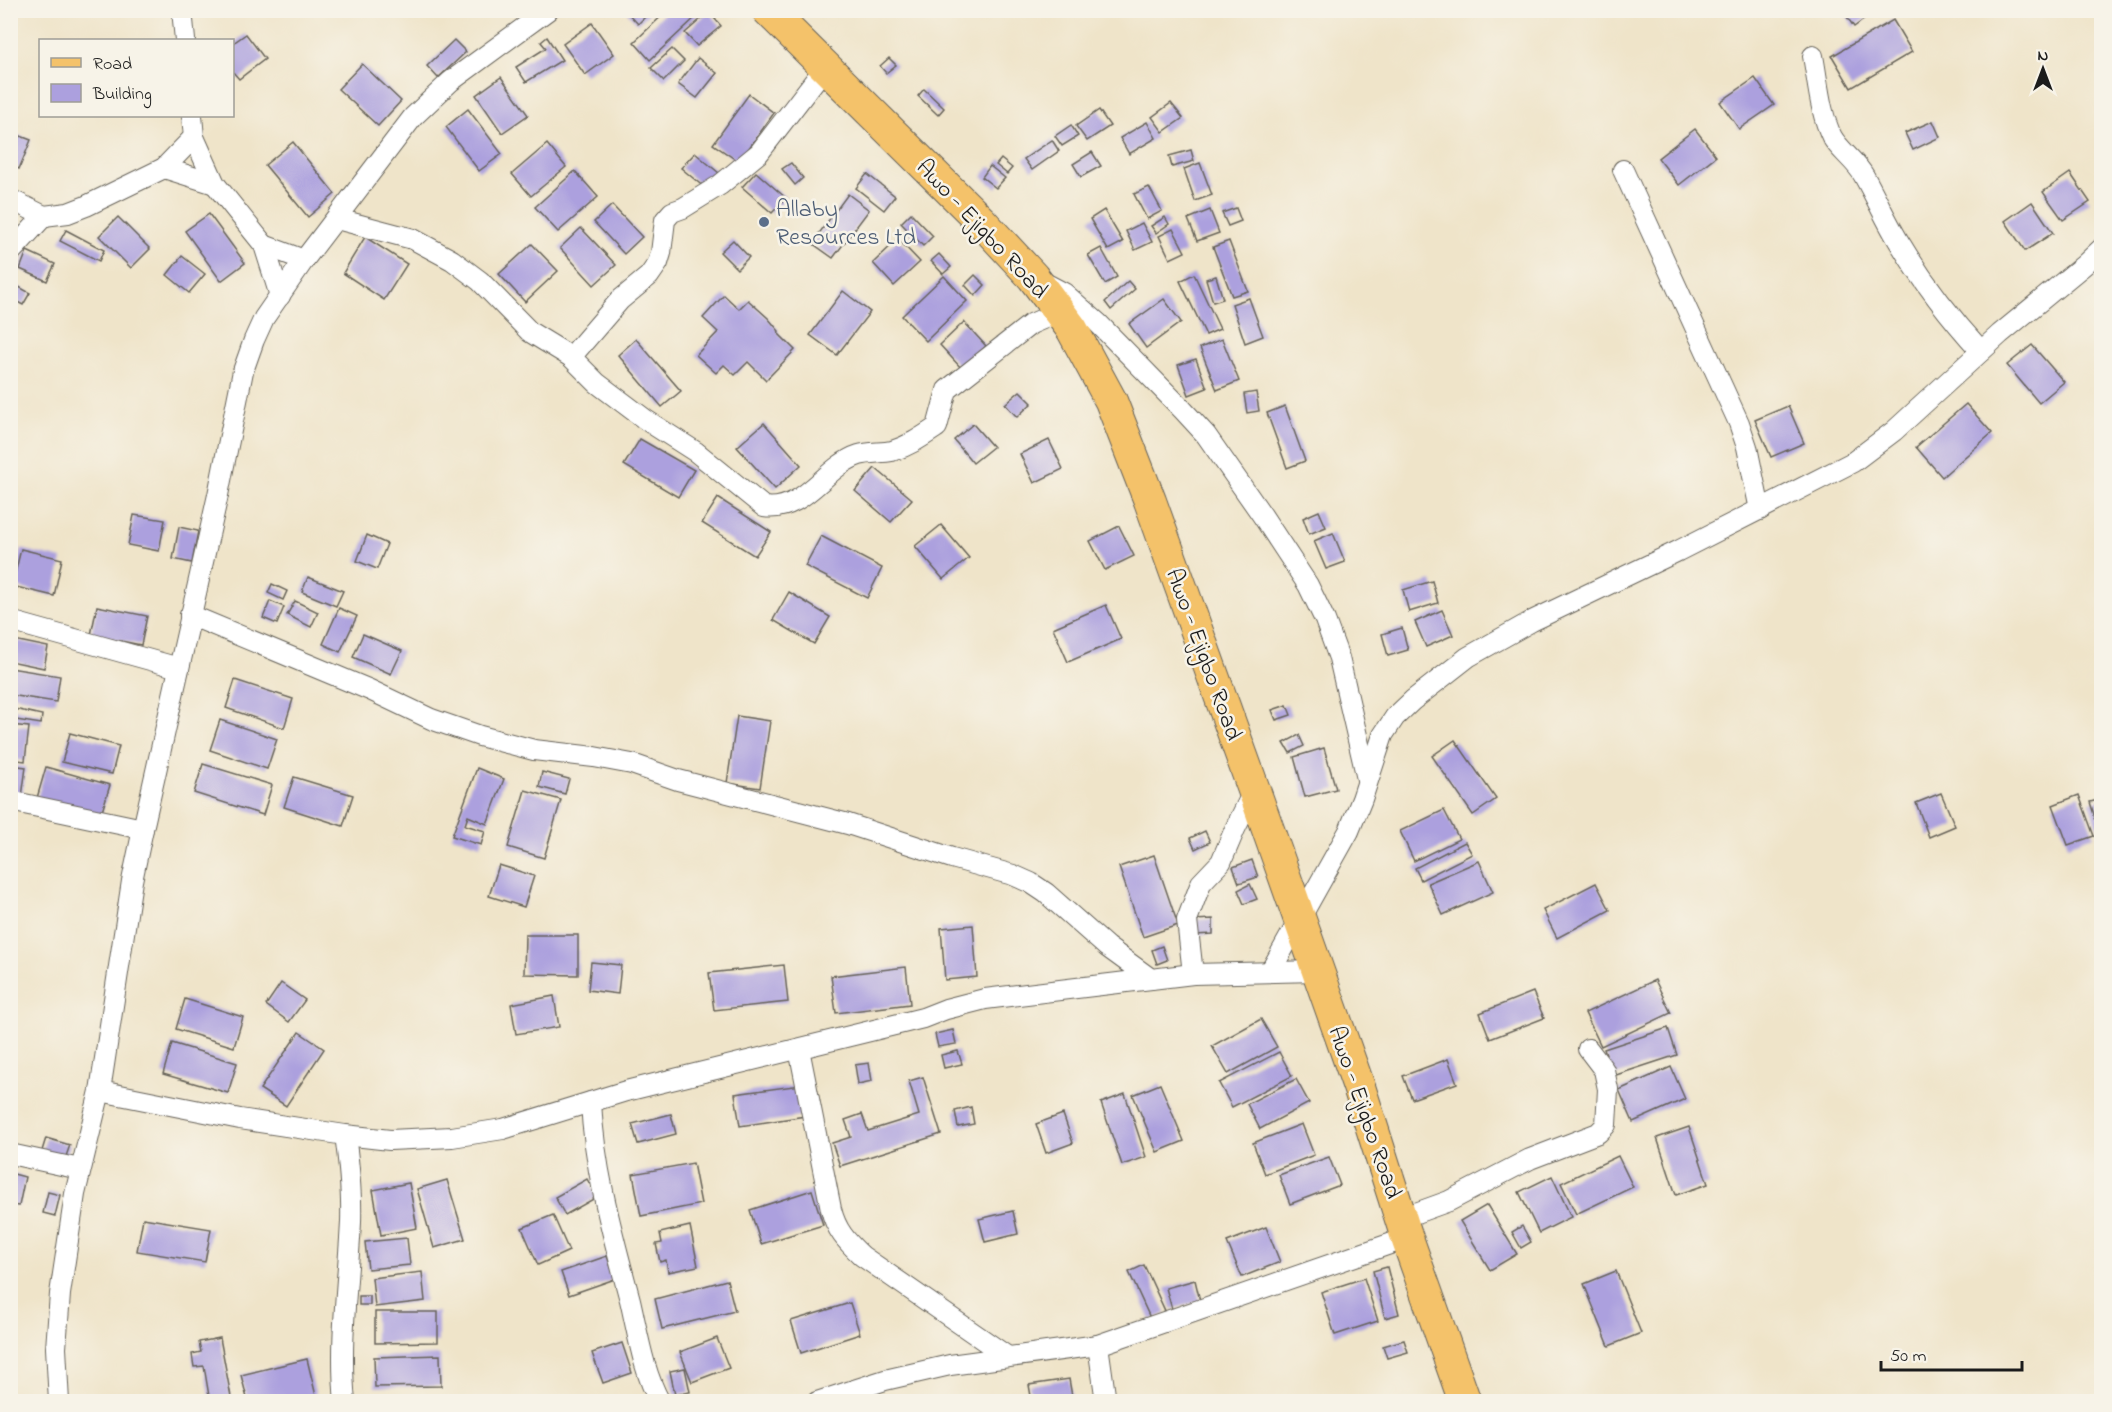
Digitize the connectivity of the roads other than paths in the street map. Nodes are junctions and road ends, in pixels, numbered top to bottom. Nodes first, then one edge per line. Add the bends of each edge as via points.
1 (182, 10) edge
2 (548, 10) edge
3 (768, 10) edge
4 (185, 39) edge
5 (1813, 56) dead end
6 (826, 66) junction
7 (192, 117) edge
8 (195, 137) junction
9 (164, 168) junction
10 (1623, 170) dead end
11 (215, 184) junction
12 (10, 199) edge
13 (44, 216) junction
14 (337, 219) junction
15 (264, 245) junction
16 (2102, 248) edge
17 (10, 253) edge
18 (304, 260) junction
19 (1033, 277) junction
20 (280, 296) junction
21 (1059, 312) junction
22 (1981, 351) junction
23 (570, 357) junction
24 (1760, 510) junction
25 (190, 615) junction
26 (10, 621) edge
27 (178, 668) junction
28 (1368, 780) junction
29 (1254, 790) junction
30 (10, 801) edge
31 (143, 829) junction
32 (1299, 919) junction
33 (1318, 970) junction
34 (1270, 972) junction
35 (1193, 974) junction
36 (1151, 979) junction
37 (800, 1048) junction
38 (1588, 1049) dead end
39 (100, 1090) junction
40 (591, 1102) junction
41 (345, 1135) junction
42 (10, 1154) edge
43 (80, 1169) junction
44 (1404, 1228) junction
45 (1098, 1345) junction
46 (1008, 1357) junction
47 (59, 1401) edge
48 (345, 1401) edge
49 (660, 1401) edge
50 (817, 1401) edge
51 (1106, 1401) edge
52 (1465, 1401) edge

1 - 4 street
2 - 14 street via 451,81 413,117
3 - 6 main road, Awo - Ejigbo Road
5 - 22 street via 1832,136 1864,175 1900,245 1944,311
6 - 19 main road, Awo - Ejigbo Road
6 - 23 street via 759,153 720,185 664,220 658,263
7 - 8 street
8 - 9 street
8 - 11 street
9 - 11 street
9 - 13 street via 86,206
10 - 24 street via 1739,423
11 - 15 street
12 - 13 street
13 - 17 street
14 - 18 street
14 - 23 street via 413,240 452,260 480,281 530,332
15 - 18 street
15 - 20 street
16 - 22 street
18 - 20 street
19 - 21 main road, Awo - Ejigbo Road
19 - 28 street via 1064,293 1098,323 1183,410 1206,435 1262,514 1308,585 1325,620 1339,658
20 - 25 street via 261,325 243,371
21 - 23 street via 1030,324 947,390 937,427 912,444 859,455 792,503 774,509 764,507 696,452 646,420
21 - 29 main road, Awo - Ejigbo Road via 1110,401
22 - 24 street via 1876,446
24 - 28 street via 1532,621 1467,657 1395,717 1383,735
25 - 27 street
25 - 36 street via 431,719 480,736 534,750 632,764 1013,875 1046,892 1107,947
26 - 27 street
27 - 31 street
28 - 32 street via 1349,831
29 - 32 main road, Awo - Ejigbo Road
29 - 35 street via 1221,862 1201,884 1187,920
30 - 31 street
31 - 39 street
32 - 33 main road, Awo - Ejigbo Road
32 - 34 street
33 - 34 street
33 - 44 main road, Awo - Ejigbo Road
34 - 35 street
35 - 36 street
36 - 37 street via 985,999
37 - 40 street
37 - 46 street via 831,1209 845,1240 862,1256
38 - 44 street via 1604,1071 1608,1089 1606,1125 1598,1133 1530,1158
39 - 41 street via 240,1119
39 - 43 street
40 - 41 street via 503,1129 452,1137 390,1140
40 - 49 street via 595,1148 623,1274 646,1367
41 - 48 street via 351,1220 343,1352
42 - 43 street
43 - 47 street via 60,1293 56,1348
44 - 45 street
44 - 52 main road, Awo - Ejigbo Road
45 - 46 street
45 - 51 street
46 - 50 street via 896,1377

